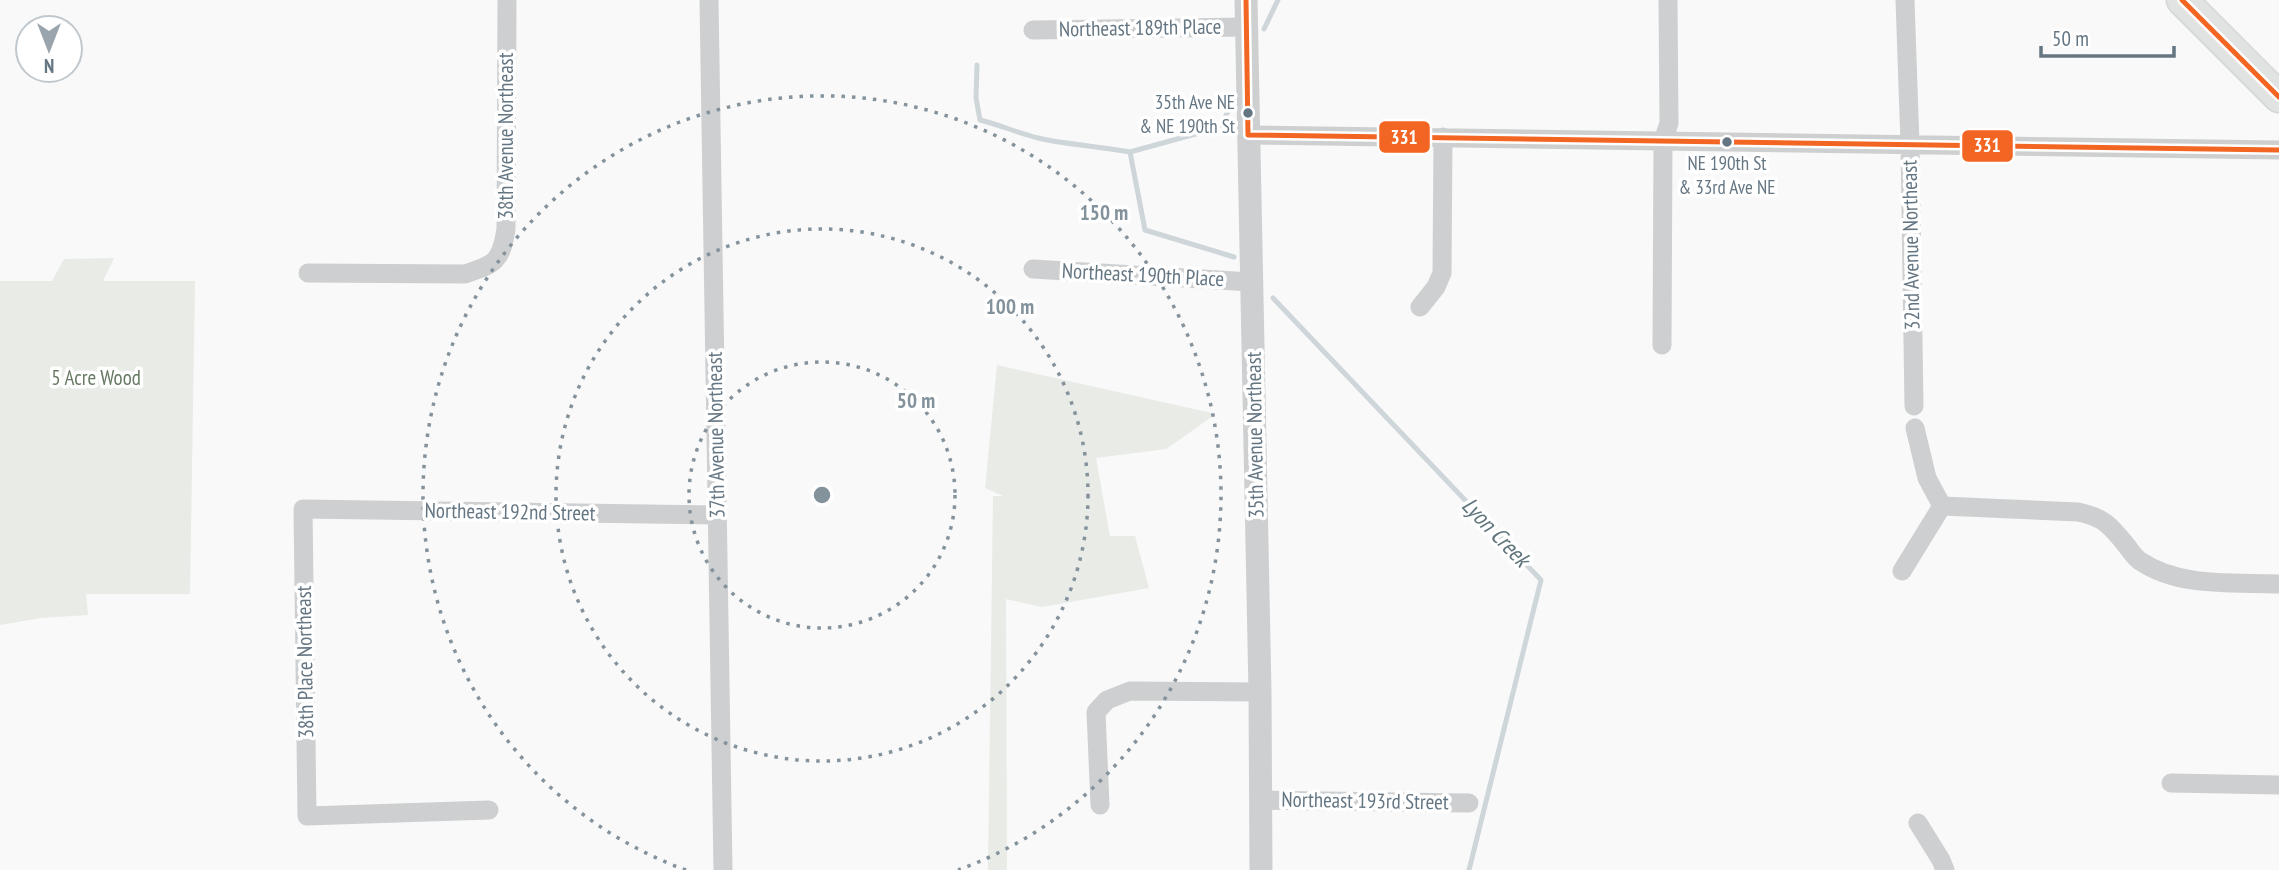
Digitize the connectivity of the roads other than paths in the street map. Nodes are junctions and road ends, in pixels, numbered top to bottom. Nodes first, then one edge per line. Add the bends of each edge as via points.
1 (507, 0) edge
2 (709, 0) edge
3 (1246, 0) edge
4 (1668, 0) edge
5 (1905, 0) edge
6 (2182, 0) edge
7 (1246, 27) junction
8 (1034, 30) dead end
9 (2279, 97) edge
10 (1248, 135) junction
11 (1443, 137) junction
12 (1663, 141) junction
13 (1910, 144) junction
14 (2279, 150) edge
15 (1033, 269) dead end
16 (308, 273) dead end
17 (1252, 282) junction
18 (1420, 307) dead end
19 (1662, 345) dead end
20 (1914, 406) dead end
21 (1915, 428) dead end
22 (1942, 506) junction
23 (303, 509) joint
24 (717, 515) junction
25 (1902, 571) dead end
26 (2279, 584) edge
27 (1260, 692) junction
28 (2171, 783) dead end
29 (2279, 785) edge
30 (1260, 800) junction
31 (1469, 803) dead end
32 (1100, 806) dead end
33 (489, 810) dead end
34 (1918, 823) dead end
35 (723, 870) edge
36 (1261, 870) edge
37 (1945, 870) edge

1 - 16 street, 38th Avenue Northeast via 506,229 502,252 488,266 465,274
2 - 24 street, 37th Avenue Northeast
3 - 7 street, 35th Avenue Northeast
4 - 12 street via 1669,123
5 - 13 street, 32nd Avenue Northeast
6 - 9 main road
7 - 8 street, Northeast 189th Place
7 - 10 street, 35th Avenue Northeast
10 - 11 street
10 - 17 street, 35th Avenue Northeast
11 - 12 street
11 - 18 street via 1442,273
12 - 13 street
12 - 19 street
13 - 14 street
13 - 20 street, 32nd Avenue Northeast
15 - 17 street, Northeast 190th Place
17 - 27 street, 35th Avenue Northeast
21 - 22 street via 1927,478
22 - 25 street
22 - 26 street via 2097,516 2157,572 2193,581
23 - 24 street, Northeast 192nd Street
23 - 33 street, 38th Place Northeast via 307,816
24 - 35 street, 37th Avenue Northeast
27 - 30 street, 35th Avenue Northeast
27 - 32 street via 1130,691 1107,700 1096,712
28 - 29 street
30 - 31 street, Northeast 193rd Street
30 - 36 street, 35th Avenue Northeast
34 - 37 street

